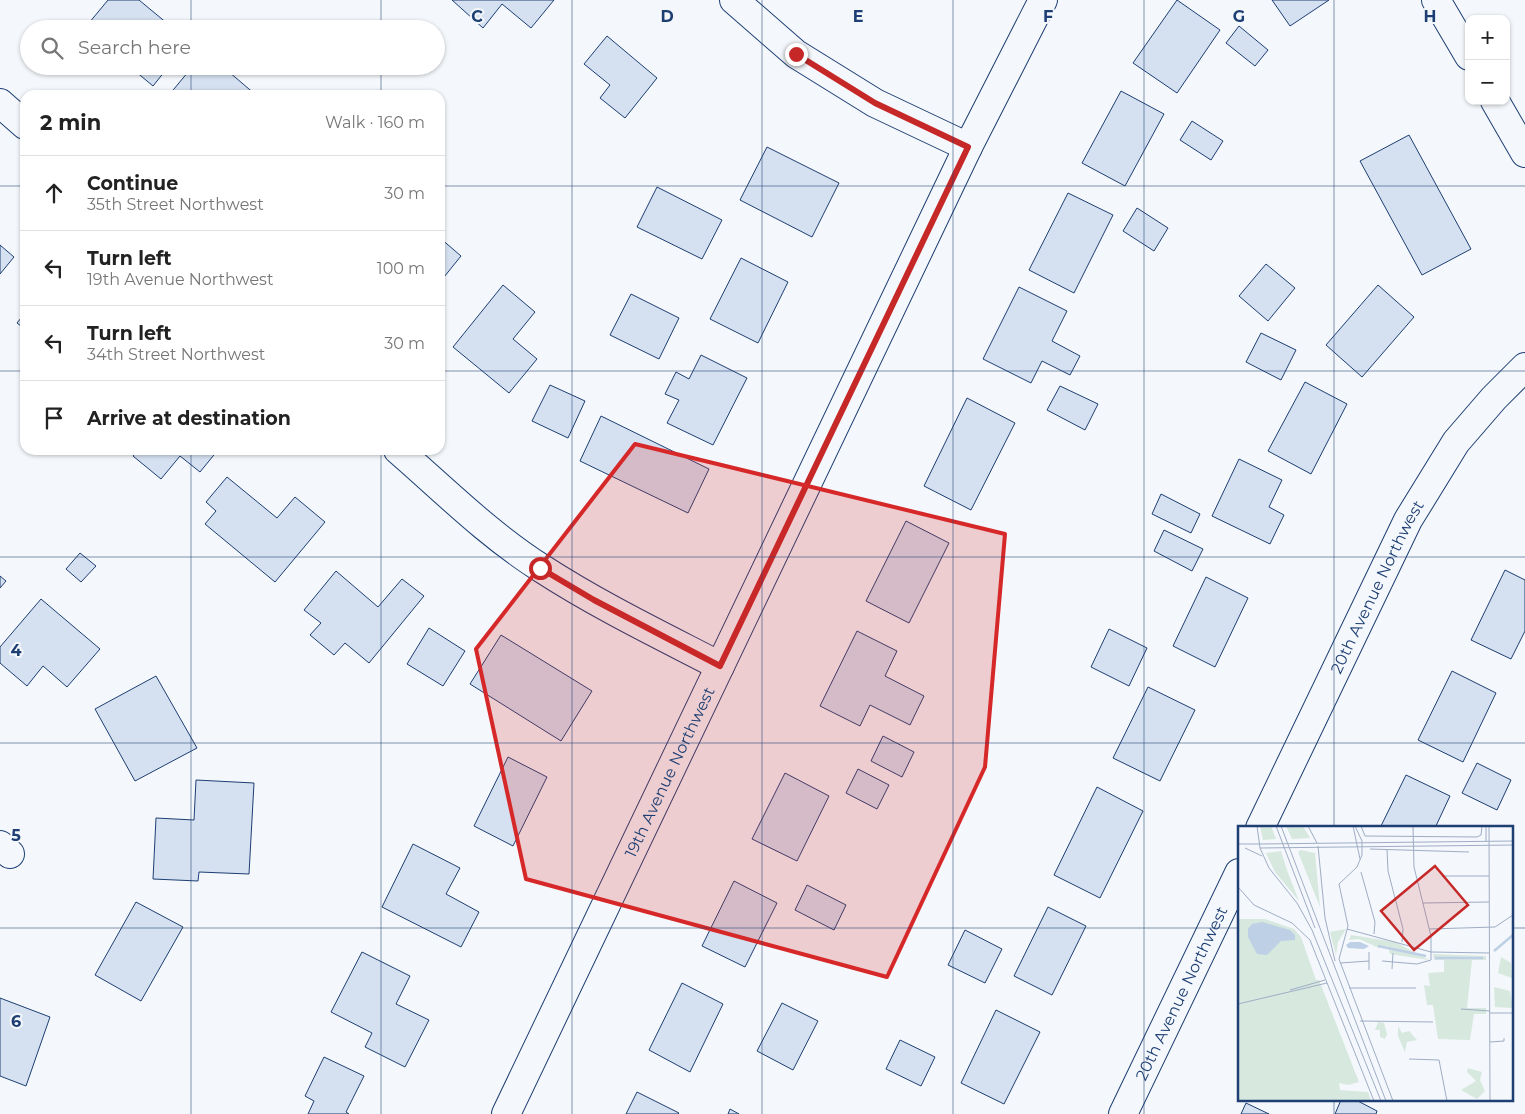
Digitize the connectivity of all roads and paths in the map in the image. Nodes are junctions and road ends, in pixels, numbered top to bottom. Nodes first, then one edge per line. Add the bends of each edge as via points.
1 (734, 0) edge
2 (1043, 0) edge
3 (1436, 0) edge
4 (1465, 49) edge
5 (0, 103) edge
6 (1497, 105) edge
7 (20, 121) edge
8 (968, 147) junction
9 (1525, 153) edge
10 (1525, 367) edge
11 (404, 455) edge
12 (720, 666) junction
13 (1261, 826) edge
14 (1238, 875) edge
15 (506, 1114) edge
16 (1123, 1114) edge

1 - 8 street via 796,54 875,103
2 - 8 street, 19th Avenue Northwest
3 - 4 street
5 - 7 street
6 - 9 street
8 - 12 street, 19th Avenue Northwest
10 - 13 street, 20th Avenue Northwest via 1456,442 1408,520
11 - 12 street via 486,527 540,568
12 - 15 street, 19th Avenue Northwest
14 - 16 street, 20th Avenue Northwest

